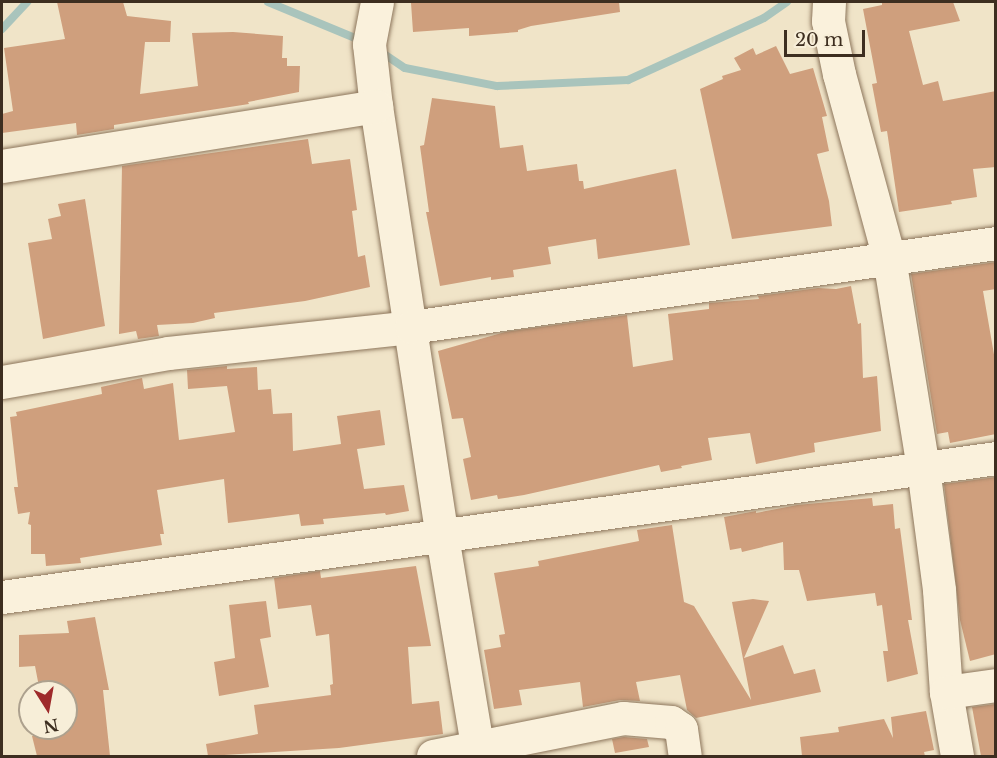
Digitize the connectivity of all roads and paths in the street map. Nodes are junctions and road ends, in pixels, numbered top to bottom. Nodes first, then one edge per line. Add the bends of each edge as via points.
1 (377, 2) edge
2 (829, 2) edge
3 (376, 106) junction
4 (2, 166) edge
5 (996, 243) edge
6 (889, 258) junction
7 (411, 327) junction
8 (2, 382) edge
9 (996, 458) edge
10 (922, 468) junction
11 (442, 536) junction
12 (2, 597) edge
13 (996, 685) edge
14 (946, 692) junction
15 (478, 752) edge
16 (433, 756) edge
17 (685, 756) edge
18 (957, 756) edge

1 - 3 street via 369,44
2 - 6 street via 828,21 839,74
3 - 4 street
3 - 7 street
5 - 6 street
6 - 7 street
6 - 10 street
7 - 8 street via 168,353
7 - 11 street
9 - 10 street
10 - 11 street
10 - 14 street via 939,590
11 - 12 street
11 - 15 street
13 - 14 street
14 - 18 street
15 - 16 street
15 - 17 street via 623,718 670,722 681,729

